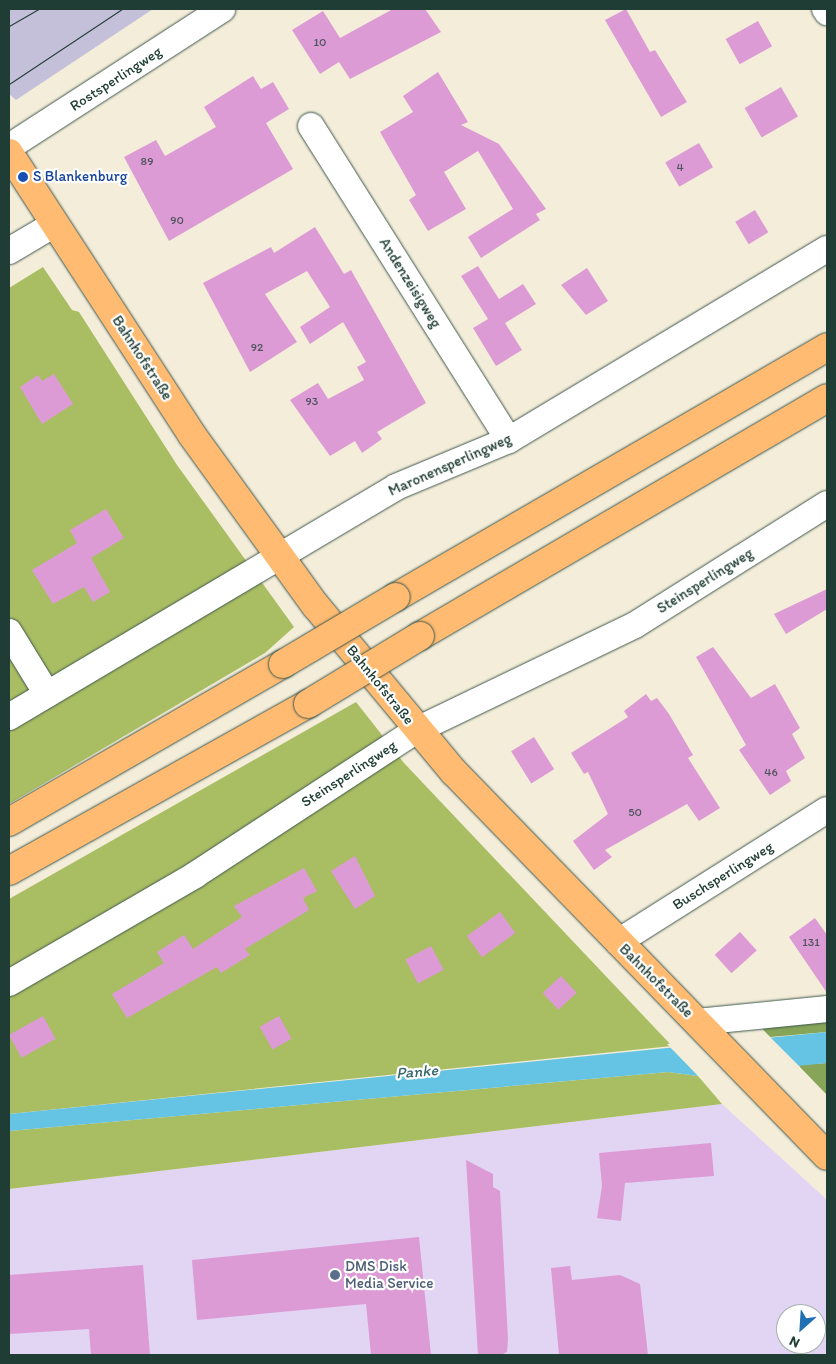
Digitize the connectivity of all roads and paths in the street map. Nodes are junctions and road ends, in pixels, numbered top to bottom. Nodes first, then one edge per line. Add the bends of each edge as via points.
1 (222, 9) edge
2 (311, 126) dead end
3 (9, 147) edge
4 (9, 153) edge
5 (53, 226) junction
6 (827, 249) edge
7 (9, 252) edge
8 (827, 347) edge
9 (827, 398) edge
10 (509, 440) junction
11 (827, 504) edge
12 (278, 558) junction
13 (9, 632) edge
14 (46, 694) junction
15 (9, 716) edge
16 (417, 730) junction
17 (827, 810) edge
18 (9, 822) edge
19 (9, 871) edge
20 (618, 942) junction
21 (9, 983) edge
22 (827, 1009) edge
23 (700, 1025) junction
24 (827, 1156) edge

1 - 3 street, Rostsperlingweg
2 - 10 street, Andenzeisigweg
4 - 5 main road, Bahnhofstraße
5 - 7 street
5 - 12 main road, Bahnhofstraße
6 - 10 street, Maronensperlingweg
8 - 18 main road, bridge
9 - 19 main road, bridge via 308,704
10 - 12 street, Maronensperlingweg via 396,487
11 - 16 street, Steinsperlingweg via 636,625
12 - 14 street, Maronensperlingweg
12 - 16 main road, Bahnhofstraße
13 - 14 street
14 - 15 street, Maronensperlingweg
16 - 20 main road, Bahnhofstraße
16 - 21 street, Steinsperlingweg via 195,875
17 - 20 street, Buschsperlingweg
20 - 23 main road, Bahnhofstraße
22 - 23 street
23 - 24 main road, Bahnhofstraße

